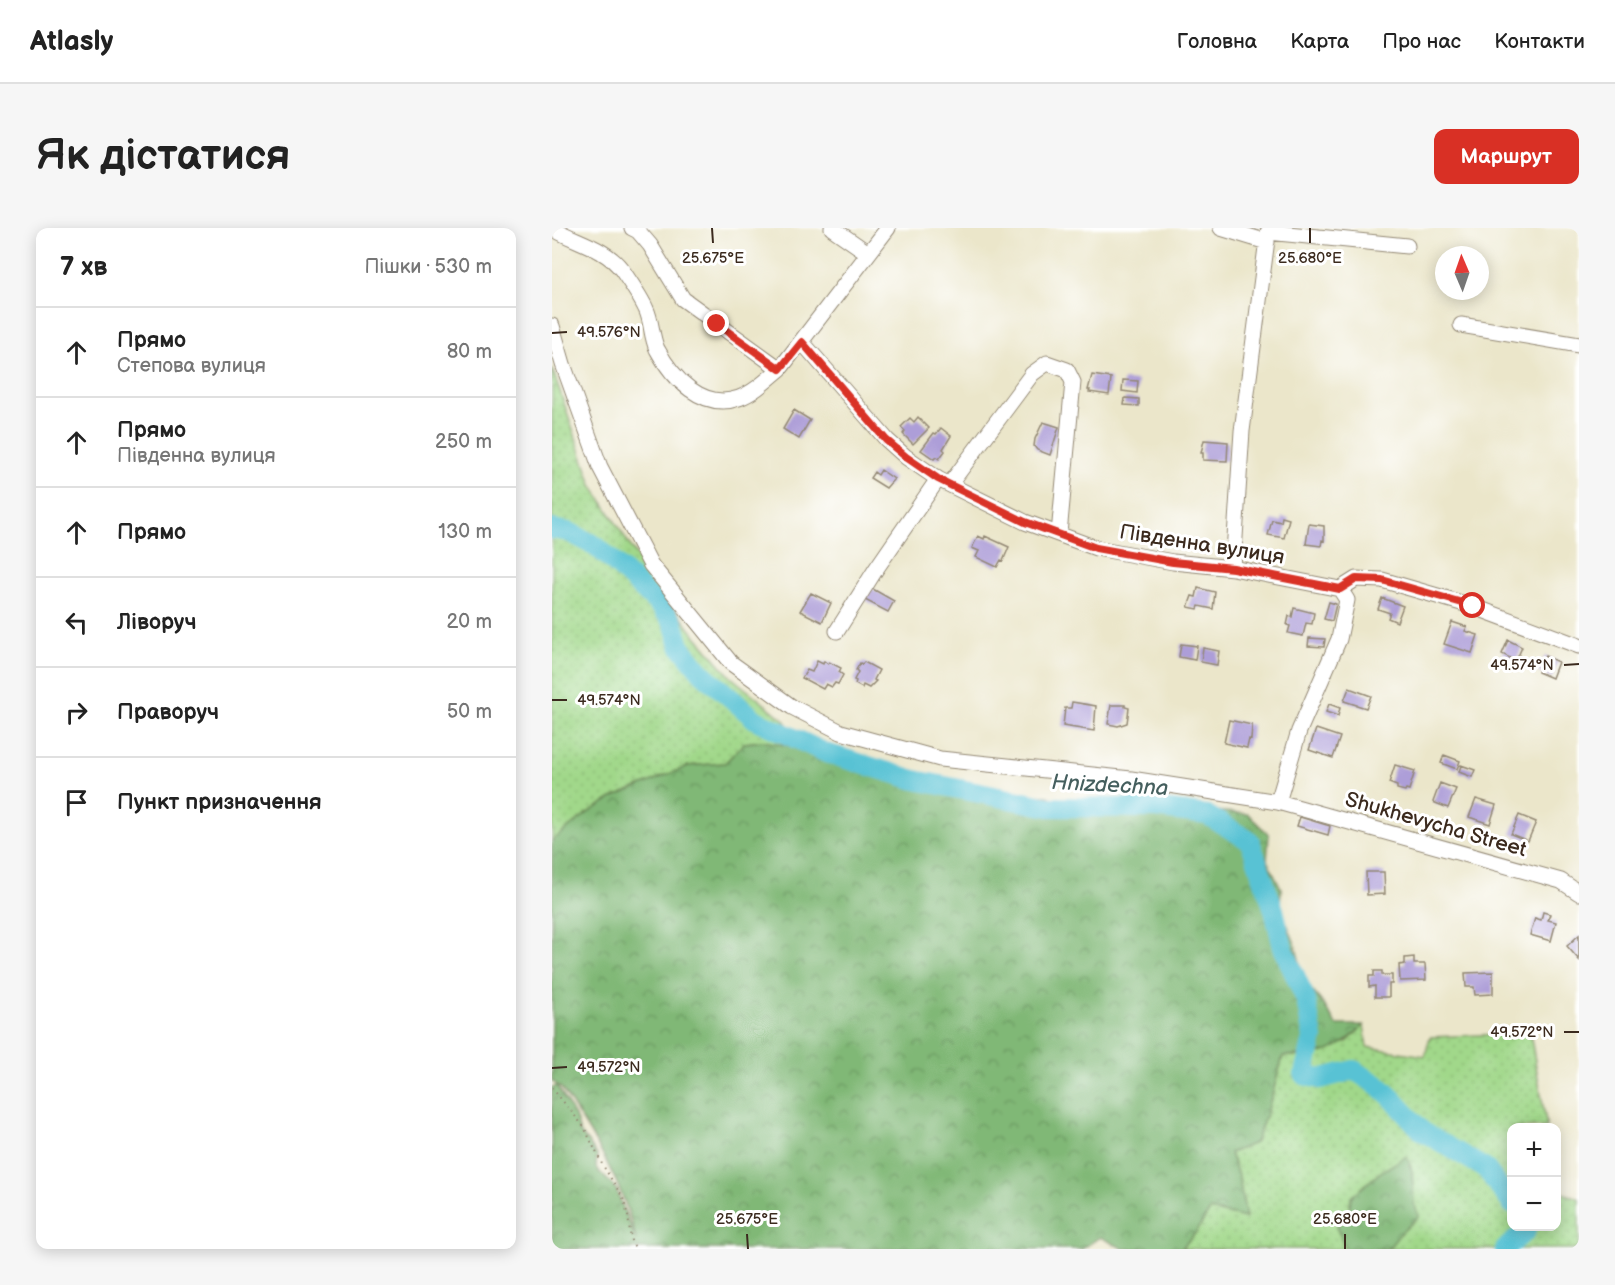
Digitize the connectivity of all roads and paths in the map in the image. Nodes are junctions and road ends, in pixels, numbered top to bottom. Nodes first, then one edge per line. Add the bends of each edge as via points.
1 (552, 228) edge
2 (632, 228) edge
3 (832, 228) edge
4 (888, 228) edge
5 (1221, 228) edge
6 (1318, 232) edge
7 (1267, 242) junction
8 (1407, 246) dead end
9 (868, 254) junction
10 (1461, 325) dead end
11 (552, 326) edge
12 (802, 342) junction
13 (1579, 345) edge
14 (780, 369) junction
15 (944, 482) junction
16 (1059, 534) junction
17 (1233, 568) junction
18 (1340, 589) junction
19 (837, 631) dead end
20 (1579, 646) edge
21 (1278, 802) junction
22 (1579, 893) edge
23 (552, 1088) edge
24 (636, 1249) edge

1 - 14 street via 610,256 647,310 656,347 675,377 698,396 720,401 739,398
2 - 14 street via 650,245 683,299
3 - 9 street
4 - 9 street
5 - 7 street
6 - 7 street via 1268,232
6 - 8 street
7 - 17 street via 1242,431
9 - 12 street
10 - 13 street
11 - 21 street, Shukhevycha Street via 600,467 651,565 731,663 792,707 841,732 940,759 1131,779
12 - 14 street
12 - 15 street, Південна вулиця via 886,440
15 - 16 street, Південна вулиця via 1025,522
15 - 16 street via 1032,374 1047,363 1067,370 1073,382
15 - 19 street via 876,569
16 - 17 street, Південна вулиця via 1096,548
17 - 18 street, Південна вулиця
18 - 20 street via 1356,579 1382,580 1473,606
18 - 21 street via 1347,600 1340,639 1299,731
21 - 22 street, Shukhevycha Street via 1561,881
23 - 24 path via 584,1126 623,1198

